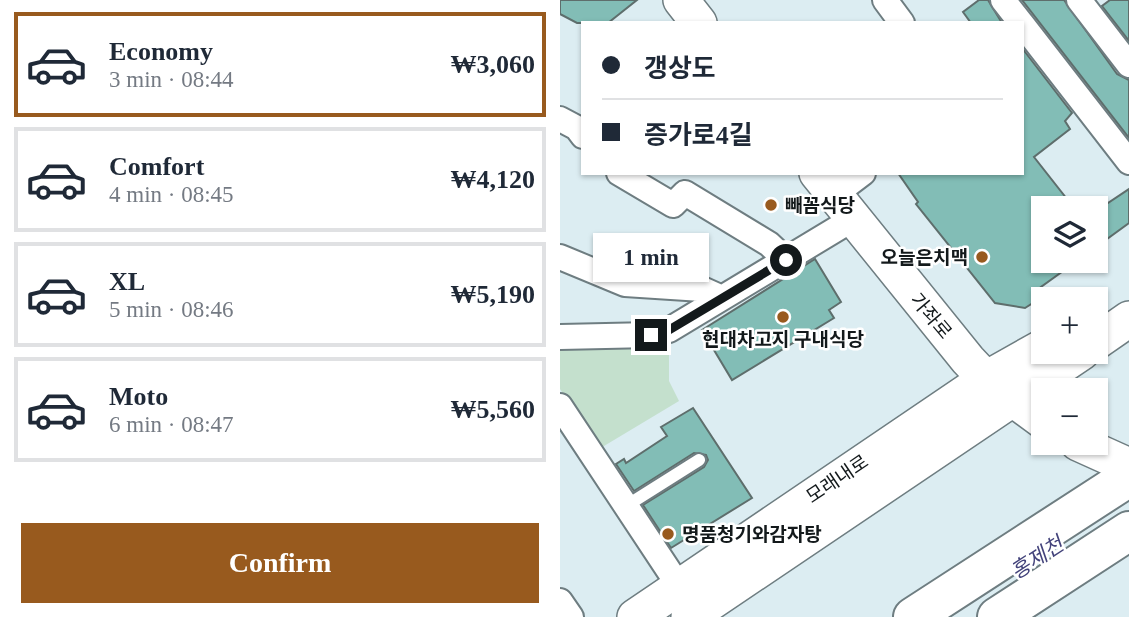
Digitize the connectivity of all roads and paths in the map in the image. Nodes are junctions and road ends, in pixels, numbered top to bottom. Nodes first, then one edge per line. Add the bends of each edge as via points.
1 (681, 0) edge
2 (885, 0) edge
3 (1003, 0) edge
4 (1079, 0) edge
5 (697, 21) edge
6 (901, 21) edge
7 (1020, 21) edge
8 (1024, 25) edge
9 (1129, 65) edge
10 (560, 119) edge
11 (1120, 131) edge
12 (581, 133) edge
13 (1129, 162) edge
14 (622, 175) edge
15 (861, 175) edge
16 (835, 196) edge
17 (560, 257) edge
18 (786, 260) junction
19 (1129, 295) edge
20 (722, 298) junction
21 (1108, 310) edge
22 (1129, 319) edge
23 (1108, 334) edge
24 (560, 337) edge
25 (1031, 354) edge
26 (1065, 364) edge
27 (986, 379) junction
28 (1014, 400) junction
29 (560, 406) edge
30 (1031, 412) edge
31 (1105, 455) edge
32 (699, 460) dead end
33 (1129, 466) edge
34 (1129, 477) edge
35 (626, 506) junction
36 (1129, 531) edge
37 (560, 601) edge
38 (684, 602) edge
39 (571, 617) edge
40 (635, 617) edge
41 (913, 617) edge
42 (997, 617) edge

1 - 5 main road
2 - 6 street
3 - 7 street
4 - 9 street
8 - 11 street
10 - 12 street
11 - 13 street
14 - 18 street via 673,205 685,193 769,244
15 - 16 street
16 - 18 street
16 - 27 main road, 가좌로
17 - 20 street via 625,284 702,289
18 - 20 street
19 - 21 main road
20 - 24 street via 663,333
22 - 23 main road
25 - 27 main road, 모래내로
26 - 28 main road, 모래내로
27 - 28 main road, 가좌로
27 - 38 main road, 모래내로
28 - 30 main road, 가좌로
28 - 38 main road, 모래내로
29 - 35 street
31 - 33 main road
32 - 35 lane
34 - 41 highway
35 - 38 street
36 - 42 highway
37 - 39 street
38 - 40 main road, 모래내로

